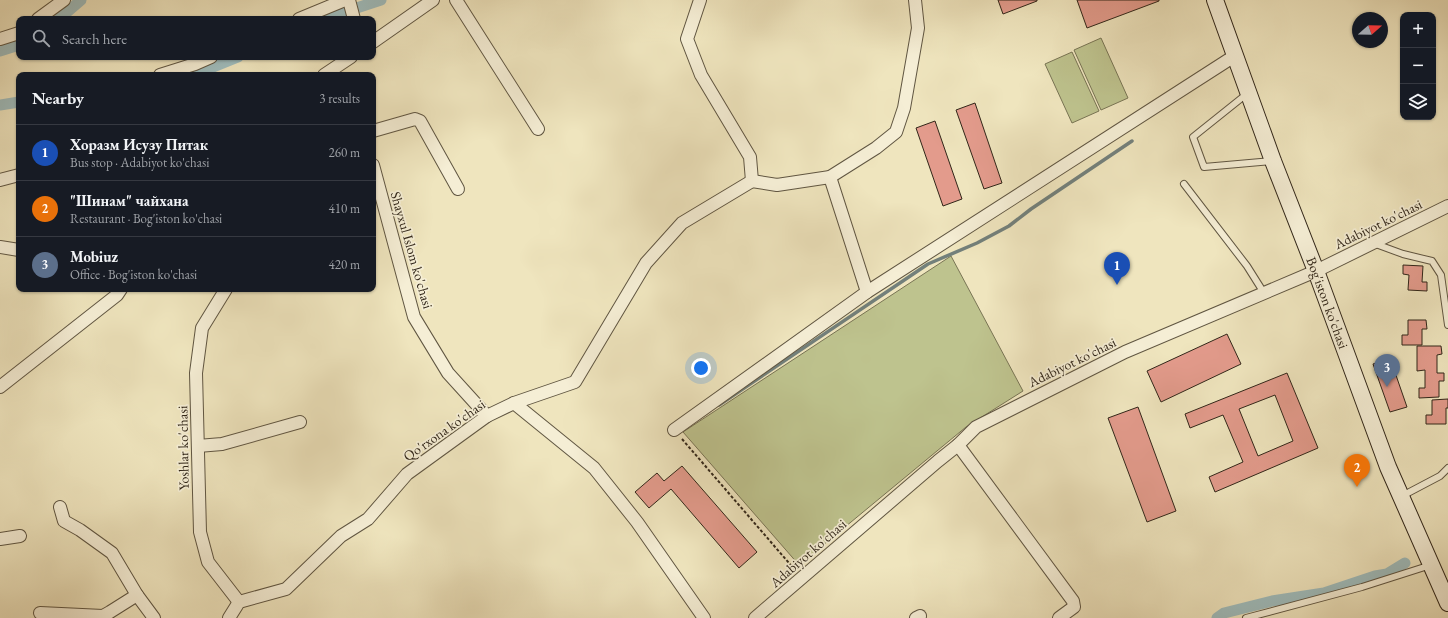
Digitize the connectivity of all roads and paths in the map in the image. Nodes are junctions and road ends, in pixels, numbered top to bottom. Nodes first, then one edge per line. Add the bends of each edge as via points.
1 (64, 0) edge
2 (345, 0) edge
3 (348, 0) edge
4 (433, 0) edge
5 (456, 0) edge
6 (700, 0) edge
7 (915, 0) edge
8 (1215, 0) edge
9 (42, 16) edge
10 (306, 16) edge
11 (353, 16) edge
12 (16, 34) edge
13 (0, 39) edge
14 (376, 40) edge
15 (1236, 55) junction
16 (204, 60) edge
17 (346, 60) edge
18 (170, 72) edge
19 (328, 72) edge
20 (1249, 92) junction
21 (538, 129) dead end
22 (376, 130) edge
23 (1273, 161) junction
24 (16, 176) edge
25 (376, 176) edge
26 (830, 177) junction
27 (0, 180) edge
28 (752, 181) junction
29 (1184, 184) dead end
30 (458, 189) dead end
31 (1448, 206) edge
32 (1373, 243) junction
33 (0, 247) edge
34 (16, 250) edge
35 (1316, 271) junction
36 (118, 292) edge
37 (224, 292) edge
38 (867, 292) junction
39 (1264, 293) junction
40 (1448, 325) edge
41 (0, 387) edge
42 (514, 403) junction
43 (487, 416) junction
44 (300, 422) dead end
45 (674, 430) joint
46 (958, 445) junction
47 (198, 446) junction
48 (1448, 468) edge
49 (1401, 497) junction
50 (60, 506) dead end
51 (20, 536) dead end
52 (0, 539) edge
53 (1431, 565) junction
54 (802, 577) junction
55 (137, 595) junction
56 (239, 602) junction
57 (1448, 603) edge
58 (40, 613) dead end
59 (154, 618) edge
60 (229, 618) edge
61 (704, 618) edge
62 (755, 618) edge
63 (1059, 618) edge
64 (1246, 618) edge

1 - 9 street
2 - 10 street
3 - 11 street
4 - 14 street
5 - 21 street
6 - 28 street via 686,39 701,75 750,157
7 - 26 street via 918,28 904,108 896,132
8 - 15 main road, Bog'iston ko'chasi
12 - 13 street
15 - 20 main road, Bog'iston ko'chasi
15 - 38 street
16 - 18 street
17 - 19 street
20 - 23 main road, Bog'iston ko'chasi
20 - 23 lane via 1193,137 1204,167
22 - 30 street via 415,119 420,121
23 - 35 main road, Bog'iston ko'chasi
24 - 27 street
25 - 43 street, Shayxul Islom ko'chasi via 414,317 448,373
26 - 28 street via 777,185
26 - 38 street
28 - 42 street, Qo'rxona ko'chasi via 682,224 646,263 574,382
29 - 39 lane via 1247,266
31 - 32 street, Adabiyot ko'chasi
32 - 35 street, Adabiyot ko'chasi
32 - 40 lane via 1432,261 1441,276
33 - 34 street
35 - 39 street, Adabiyot ko'chasi
35 - 49 main road, Bog'iston ko'chasi
36 - 41 street
37 - 47 street, Yoshlar ko'chasi via 202,328 196,374
38 - 45 street
39 - 46 street, Adabiyot ko'chasi via 1118,356 976,427
42 - 43 street, Qo'rxona ko'chasi
42 - 61 street via 594,468 637,522
43 - 56 street, Qo'rxona ko'chasi via 407,474 368,519 341,536 286,589
44 - 47 street via 222,444
45 - 54 path
46 - 54 street, Adabiyot ko'chasi
46 - 63 street via 1073,601 1074,607
47 - 56 street, Yoshlar ko'chasi via 200,532 208,562
48 - 49 lane via 1440,476
49 - 53 main road, Bog'iston ko'chasi
50 - 55 street via 64,521 112,553
51 - 52 street
53 - 57 main road, Bog'iston ko'chasi
53 - 64 lane via 1362,588
54 - 62 street, Adabiyot ko'chasi
55 - 58 street via 102,616
55 - 59 street
56 - 60 street

